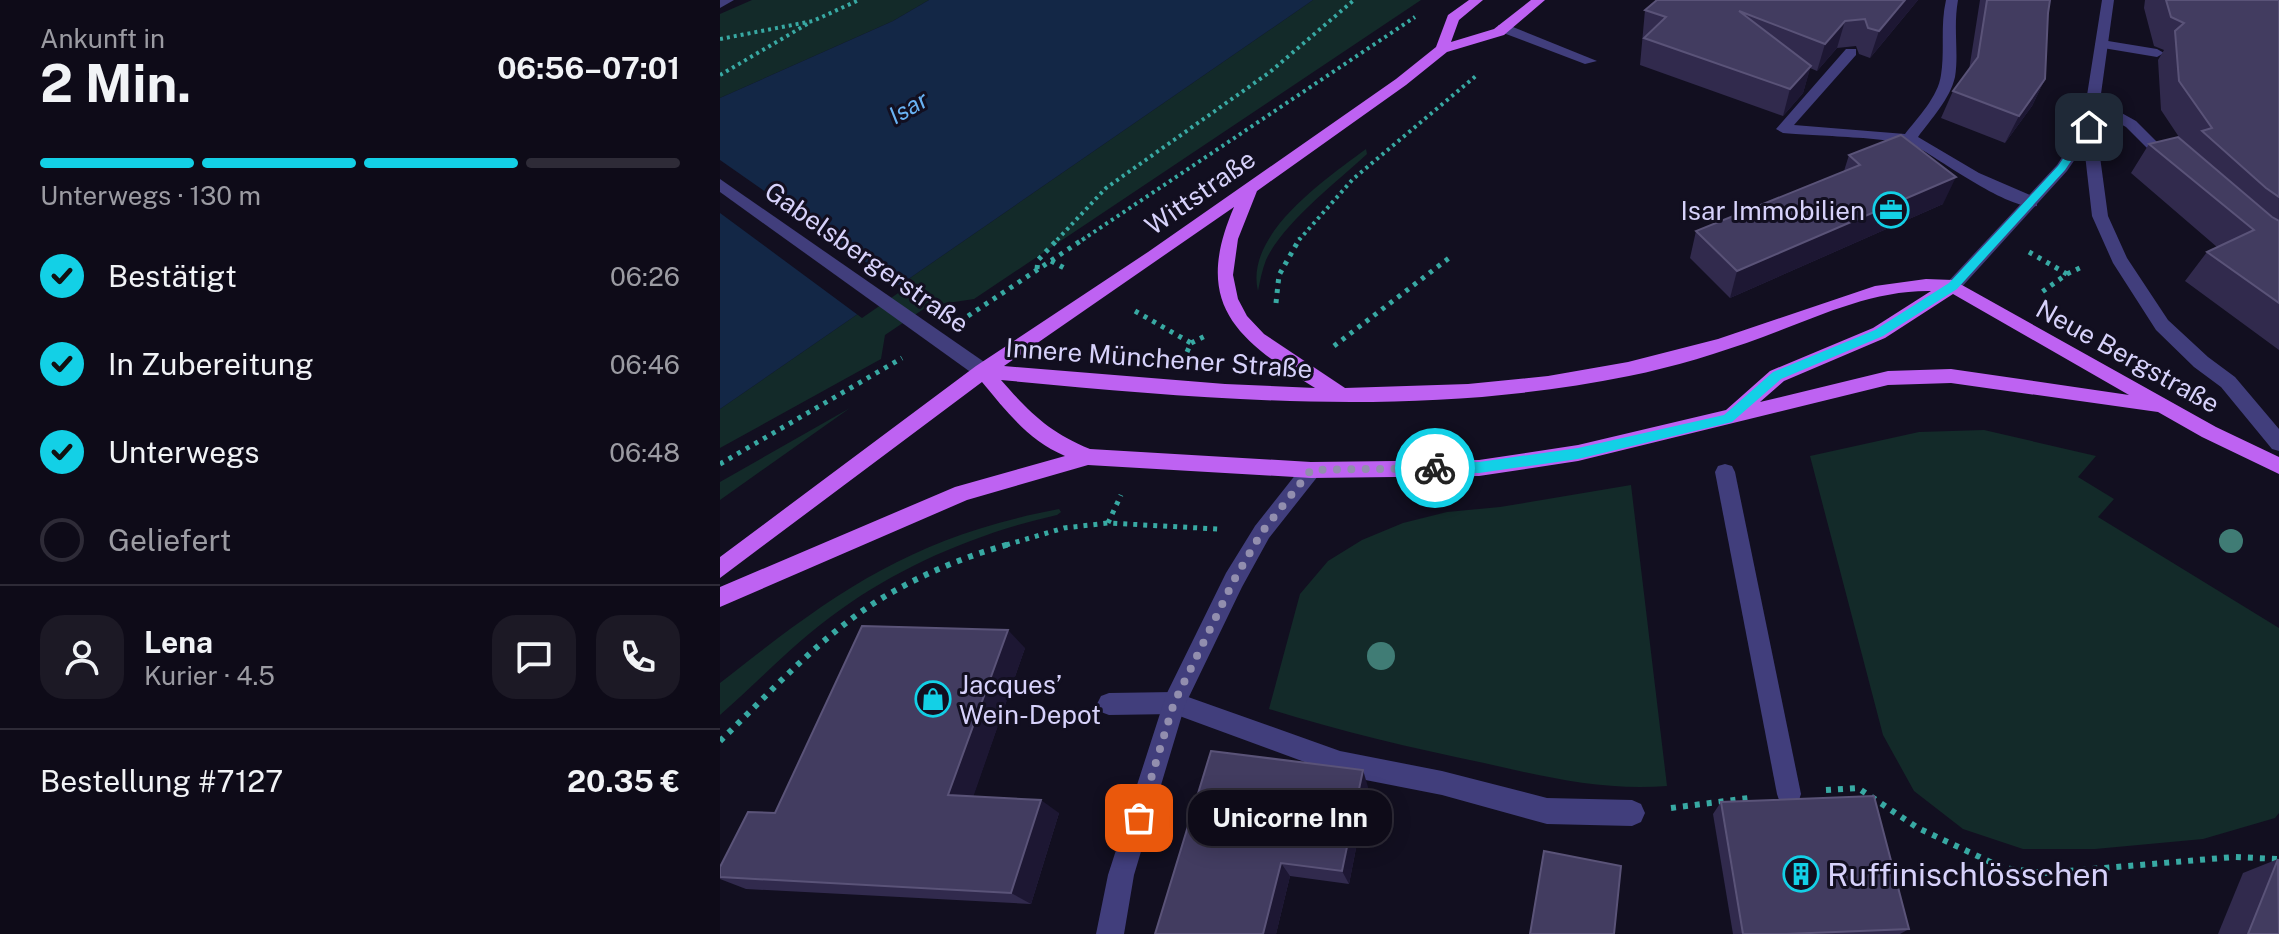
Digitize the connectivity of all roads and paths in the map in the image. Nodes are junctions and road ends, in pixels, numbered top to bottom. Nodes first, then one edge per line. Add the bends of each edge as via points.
1 (728, 0) edge
2 (859, 0) edge
3 (1354, 0) edge
4 (1477, 0) edge
5 (1539, 0) edge
6 (1952, 0) edge
7 (2108, 0) edge
8 (720, 4) edge
9 (1427, 9) dead end
10 (813, 21) junction
11 (1503, 28) junction
12 (1524, 36) junction
13 (720, 39) edge
14 (2102, 44) junction
15 (1442, 49) junction
16 (1851, 52) edge
17 (2157, 53) dead end
18 (1590, 61) dead end
19 (720, 75) edge
20 (2094, 104) junction
21 (2089, 127) junction
22 (1909, 139) junction
23 (2179, 173) edge
24 (720, 184) edge
25 (1250, 188) junction
26 (2031, 202) junction
27 (2033, 254) dead end
28 (1453, 255) dead end
29 (1037, 270) junction
30 (1953, 286) junction
31 (2044, 290) dead end
32 (1280, 309) dead end
33 (1142, 315) dead end
34 (1212, 332) dead end
35 (935, 338) junction
36 (1322, 341) dead end
37 (1191, 343) junction
38 (1333, 347) junction
39 (1186, 354) dead end
40 (983, 371) junction
41 (1345, 397) junction
42 (2167, 408) junction
43 (1728, 419) junction
44 (2279, 443) edge
45 (1088, 457) junction
46 (720, 464) edge
47 (2279, 466) edge
48 (1311, 470) junction
49 (1725, 472) dead end
50 (1219, 529) dead end
51 (720, 569) edge
52 (720, 597) edge
53 (1174, 703) junction
54 (1109, 704) dead end
55 (720, 741) edge
56 (1789, 794) junction
57 (1632, 813) joint
58 (2279, 859) edge
59 (1110, 934) edge

1 - 8 street
2 - 10 path
3 - 29 path via 1270,72 1106,188 1038,260
4 - 15 main road, Wittstraße via 1453,18
5 - 11 main road, Wittstraße
6 - 22 street via 1948,76 1941,95
7 - 14 street
9 - 29 path
10 - 13 path
10 - 19 path
11 - 12 street
11 - 15 main road, Wittstraße
12 - 18 street
12 - 32 path via 1332,198 1280,266 1274,287
14 - 17 street
14 - 20 street
15 - 25 main road, Wittstraße
16 - 22 street via 1783,129
20 - 21 street
20 - 23 street via 2131,124
21 - 26 street
21 - 44 street via 2100,216 2131,279 2162,325 2228,382
22 - 26 street
24 - 35 street, Gabelsbergerstraße
25 - 40 main road, Wittstraße
25 - 41 main road via 1224,268 1226,292 1238,320 1253,337
26 - 30 street
27 - 31 path via 2067,274
28 - 38 path
29 - 35 path
30 - 41 main road, Innere Münchener Straße via 1918,283 1880,289 1752,335 1628,369 1464,392
30 - 42 main road, Neue Bergstraße
30 - 43 main road via 1879,333 1777,376
33 - 37 path
34 - 37 path
35 - 40 street, Gabelsbergerstraße
35 - 46 path
36 - 38 path
37 - 39 path
38 - 41 path
40 - 41 main road, Innere Münchener Straße via 1203,392
40 - 45 main road, Innere Münchener Straße via 1025,421 1053,442
40 - 51 main road, Wittstraße
42 - 43 main road, Innere Münchener Straße via 1951,376 1888,378
42 - 47 main road, Neue Bergstraße
43 - 48 main road, Innere Münchener Straße via 1578,453 1479,468
45 - 48 main road, Innere Münchener Straße
45 - 52 main road via 962,493
48 - 53 street via 1262,532
49 - 56 street
50 - 55 path via 1093,524 974,554 897,589 864,611
53 - 54 street
53 - 57 street via 1340,763 1547,811
53 - 59 street via 1121,875
56 - 57 path
56 - 58 path via 1858,788 1918,828 2003,868 2044,873 2234,857

